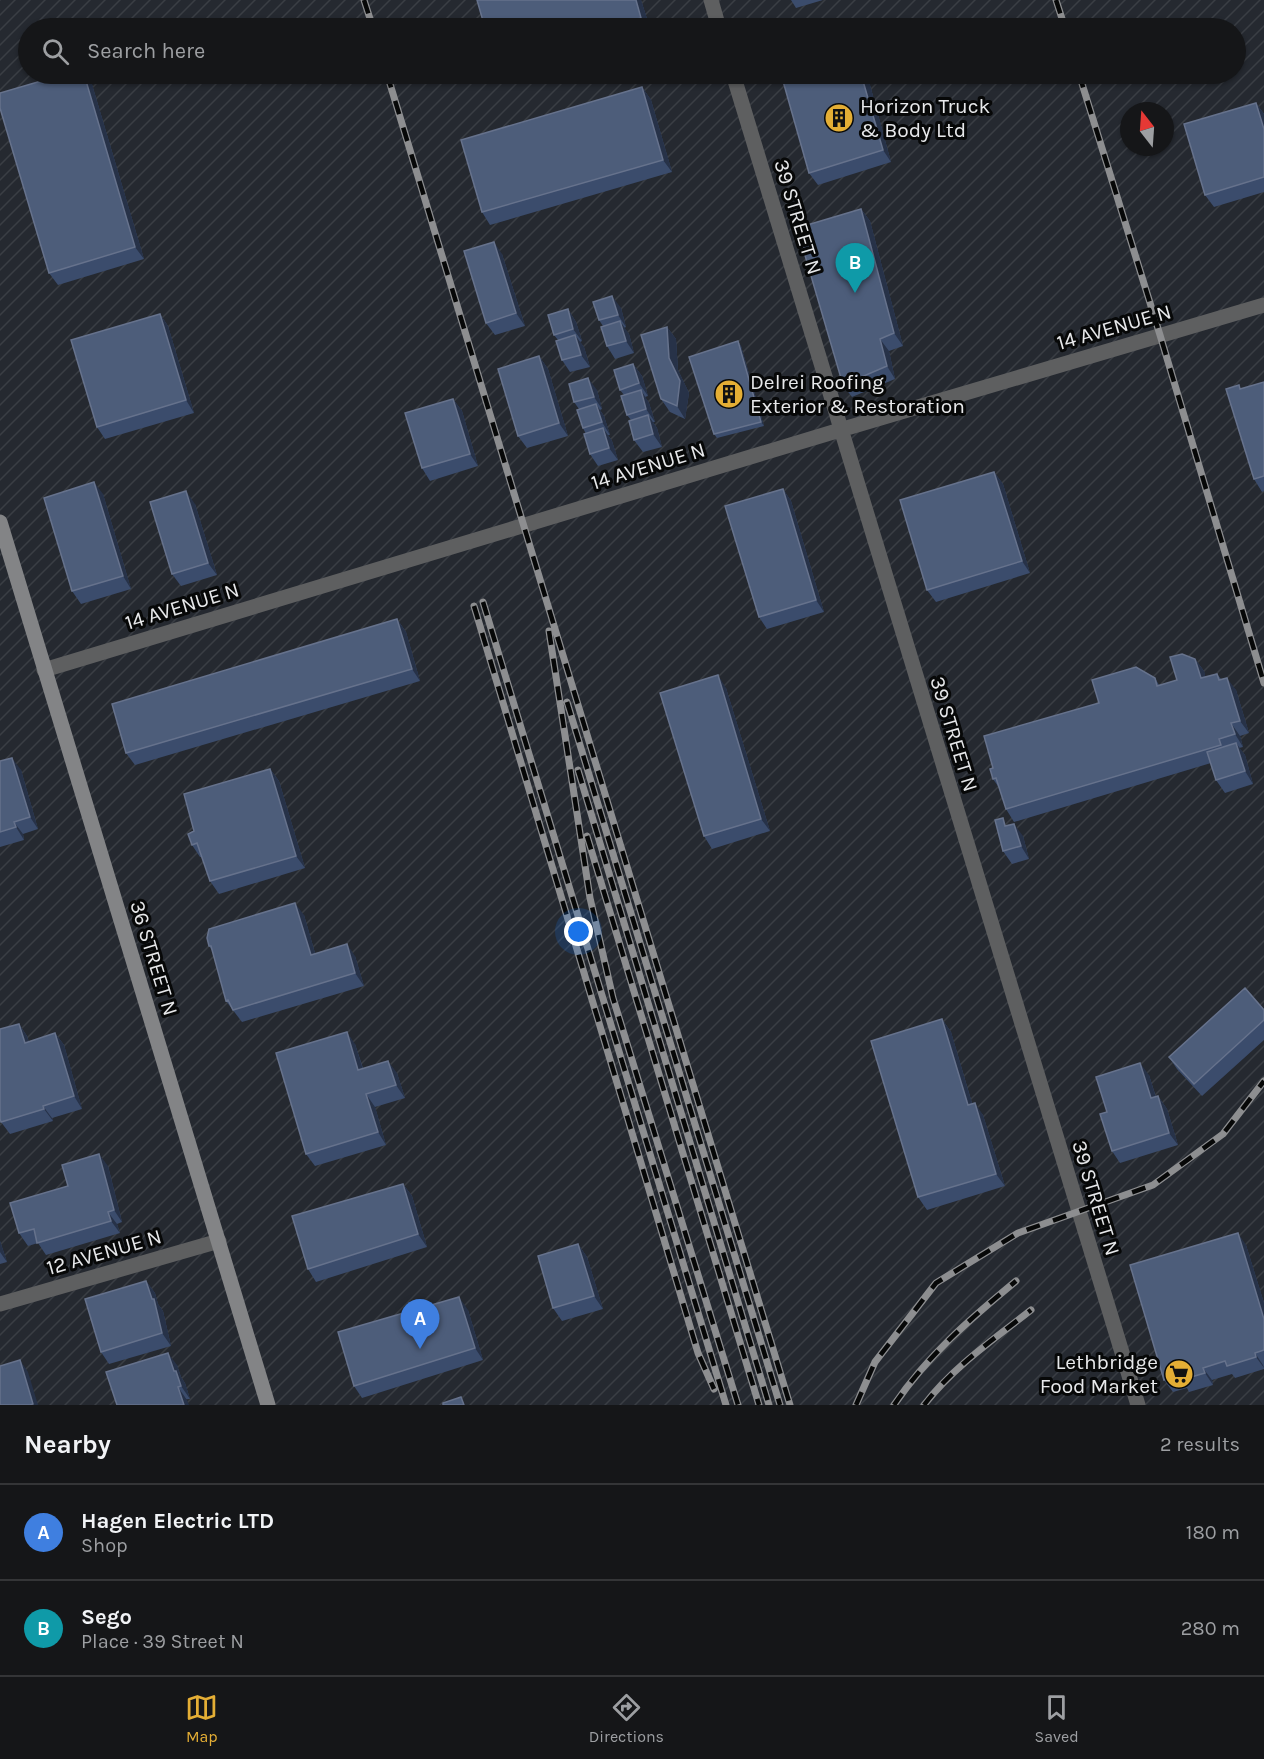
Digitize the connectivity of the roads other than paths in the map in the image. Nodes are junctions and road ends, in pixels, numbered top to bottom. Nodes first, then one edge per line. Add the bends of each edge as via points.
1 (711, 0) edge
2 (716, 18) edge
3 (736, 84) edge
4 (1264, 305) edge
5 (840, 430) junction
6 (0, 522) edge
7 (45, 670) junction
8 (219, 1241) junction
9 (0, 1304) edge
10 (268, 1405) edge
11 (1138, 1405) edge

1 - 2 street
3 - 5 street, 39 STREET N
4 - 5 street, 14 AVENUE N
5 - 7 street, 14 AVENUE N
5 - 11 street, 39 STREET N
6 - 7 street, 36 STREET N
7 - 8 street, 36 STREET N
8 - 9 street, 12 AVENUE N
8 - 10 street, 36 STREET N

